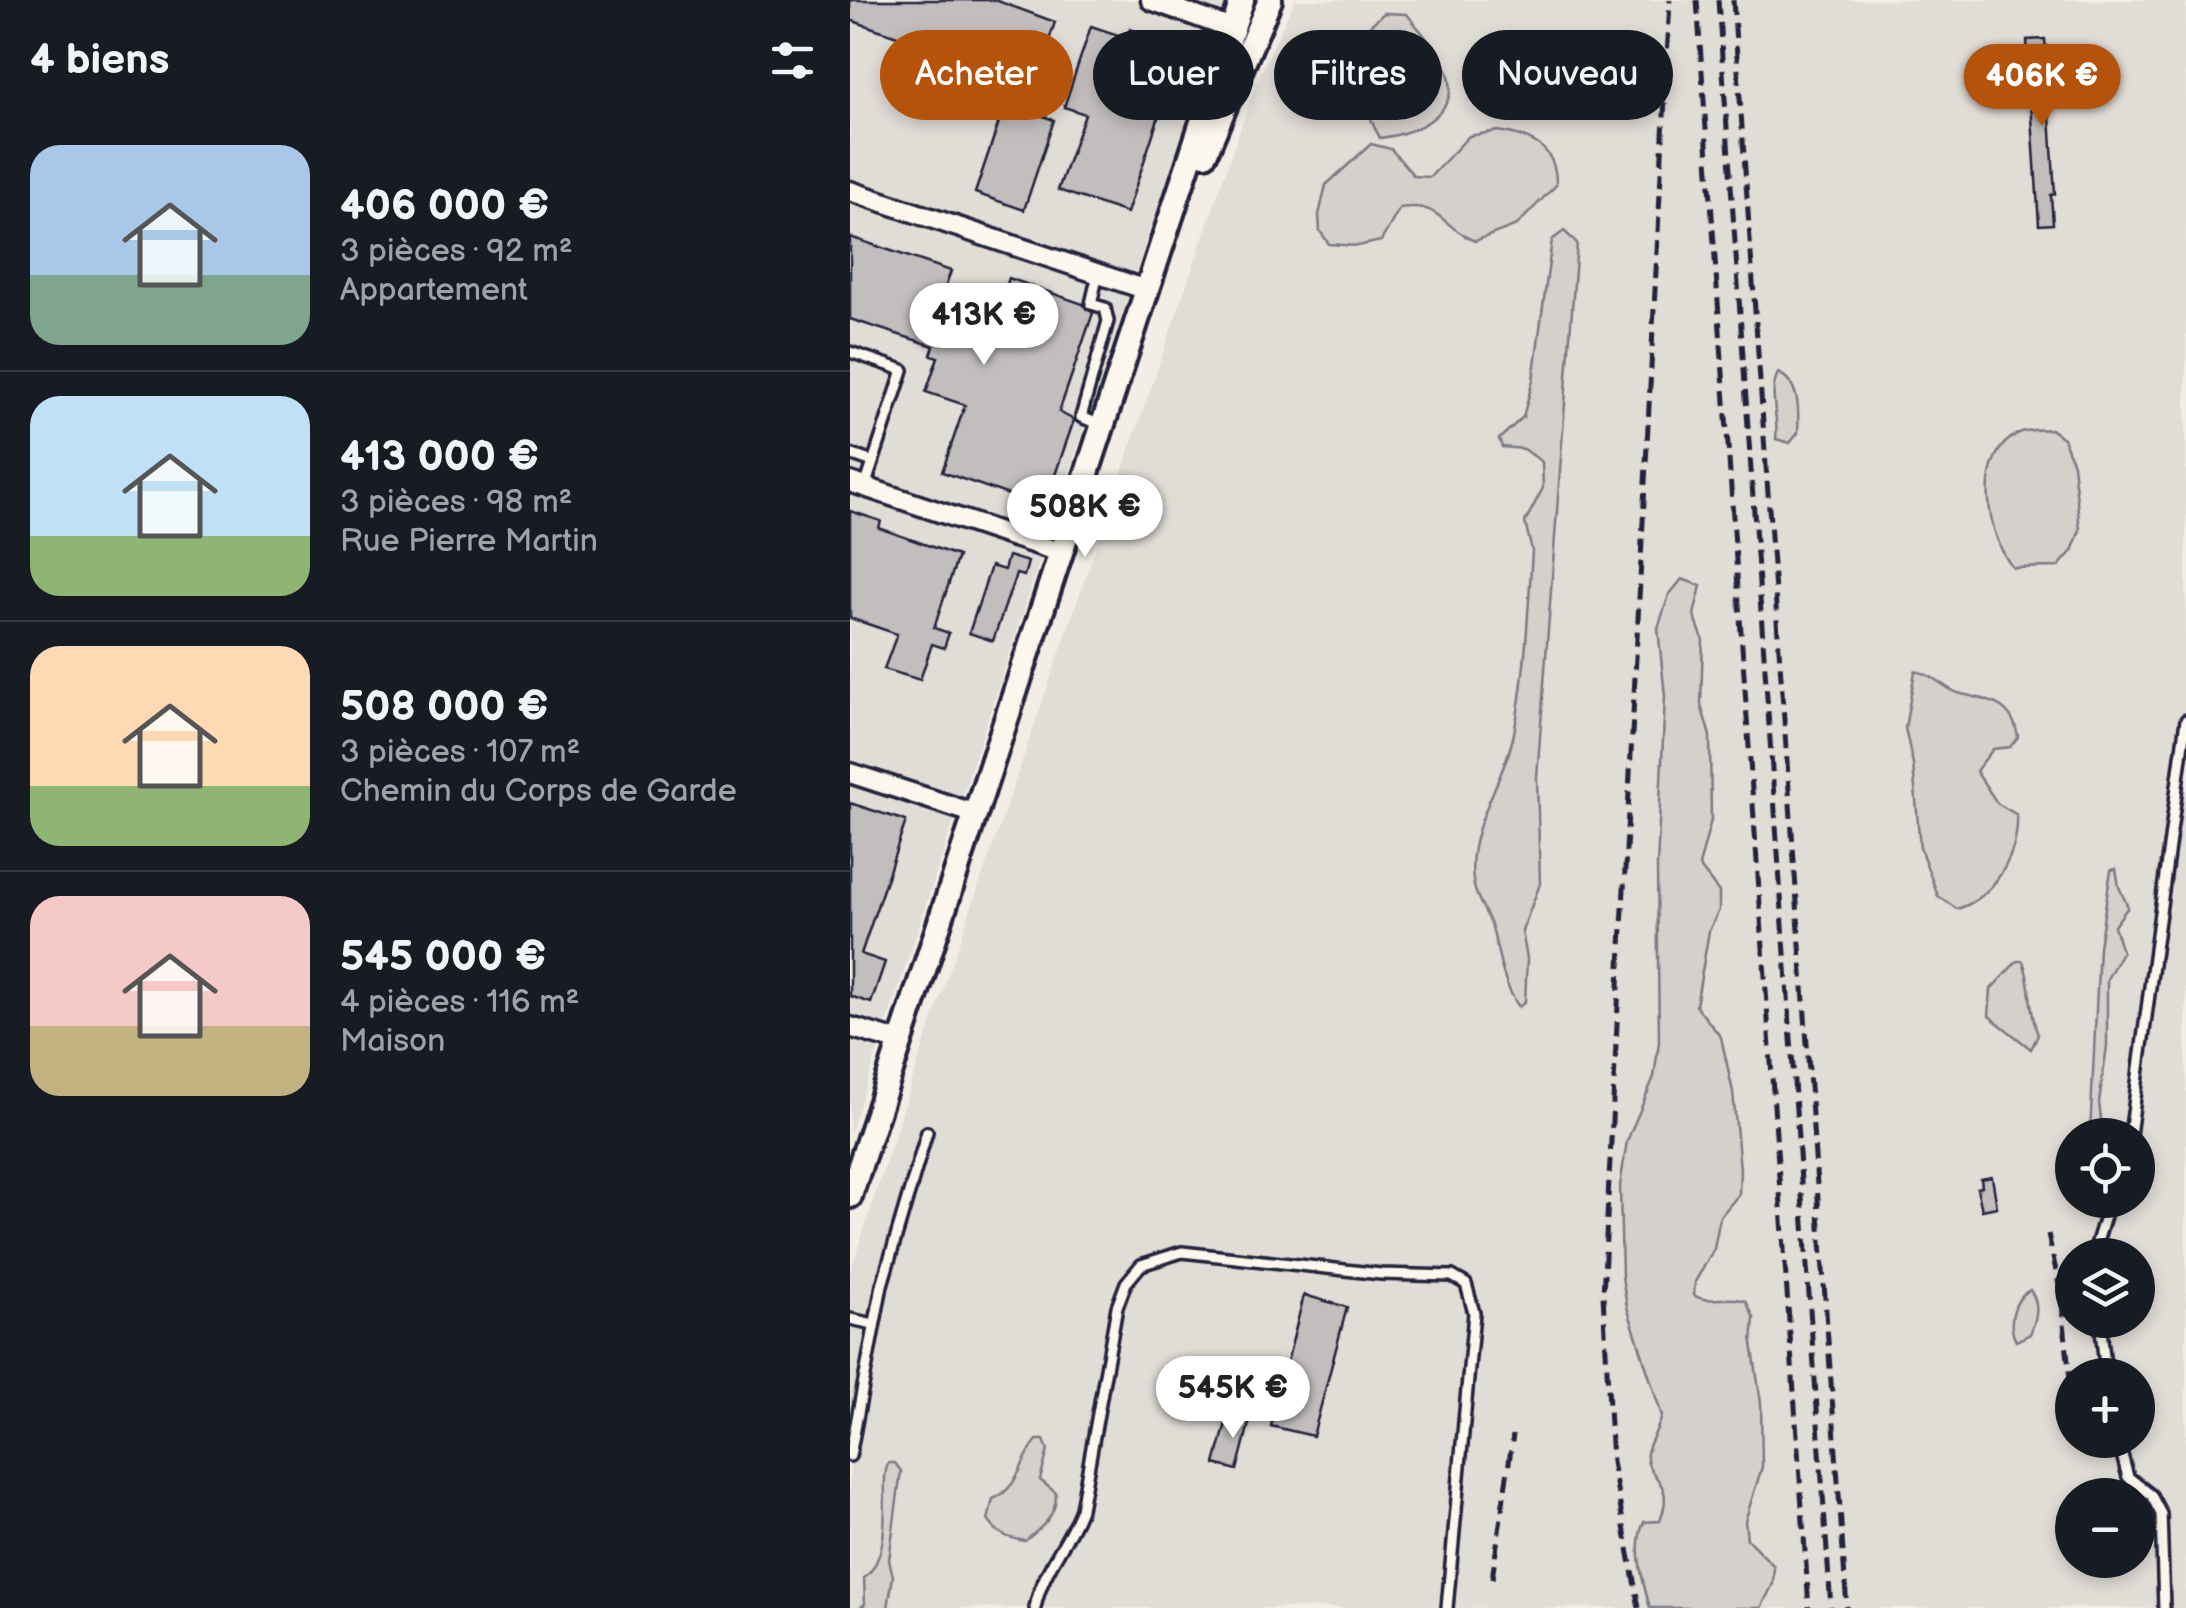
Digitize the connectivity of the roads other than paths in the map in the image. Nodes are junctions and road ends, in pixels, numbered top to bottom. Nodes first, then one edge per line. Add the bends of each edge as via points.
1 (1151, 0) edge
2 (1242, 0) edge
3 (1270, 0) edge
4 (1232, 29) junction
5 (850, 191) edge
6 (1098, 274) junction
7 (1147, 290) junction
8 (850, 352) edge
9 (1102, 425) junction
10 (850, 454) edge
11 (873, 462) junction
12 (858, 484) edge
13 (1060, 552) junction
14 (2186, 720) edge
15 (850, 773) edge
16 (976, 814) junction
17 (850, 1027) edge
18 (900, 1042) junction
19 (2132, 1118) edge
20 (927, 1132) dead end
21 (850, 1196) edge
22 (850, 1319) edge
23 (874, 1324) junction
24 (850, 1451) edge
25 (2123, 1458) edge
26 (1035, 1608) edge
27 (1447, 1608) edge
28 (2164, 1608) edge

1 - 4 street
2 - 4 street
3 - 7 street
4 - 7 street
5 - 6 street
6 - 7 street
6 - 9 lane via 1091,304 1105,308 1108,321 1081,418
7 - 9 street
8 - 11 lane via 903,370
9 - 13 street
10 - 11 lane
11 - 12 lane
12 - 13 street
13 - 16 street
14 - 19 lane
15 - 16 street
16 - 18 street
17 - 18 street
18 - 21 street
20 - 23 lane
22 - 23 lane
23 - 24 lane
25 - 28 lane via 2128,1477 2158,1503
26 - 27 lane via 1044,1573 1081,1509 1126,1283 1159,1256 1182,1252 1452,1276 1466,1284 1474,1314

